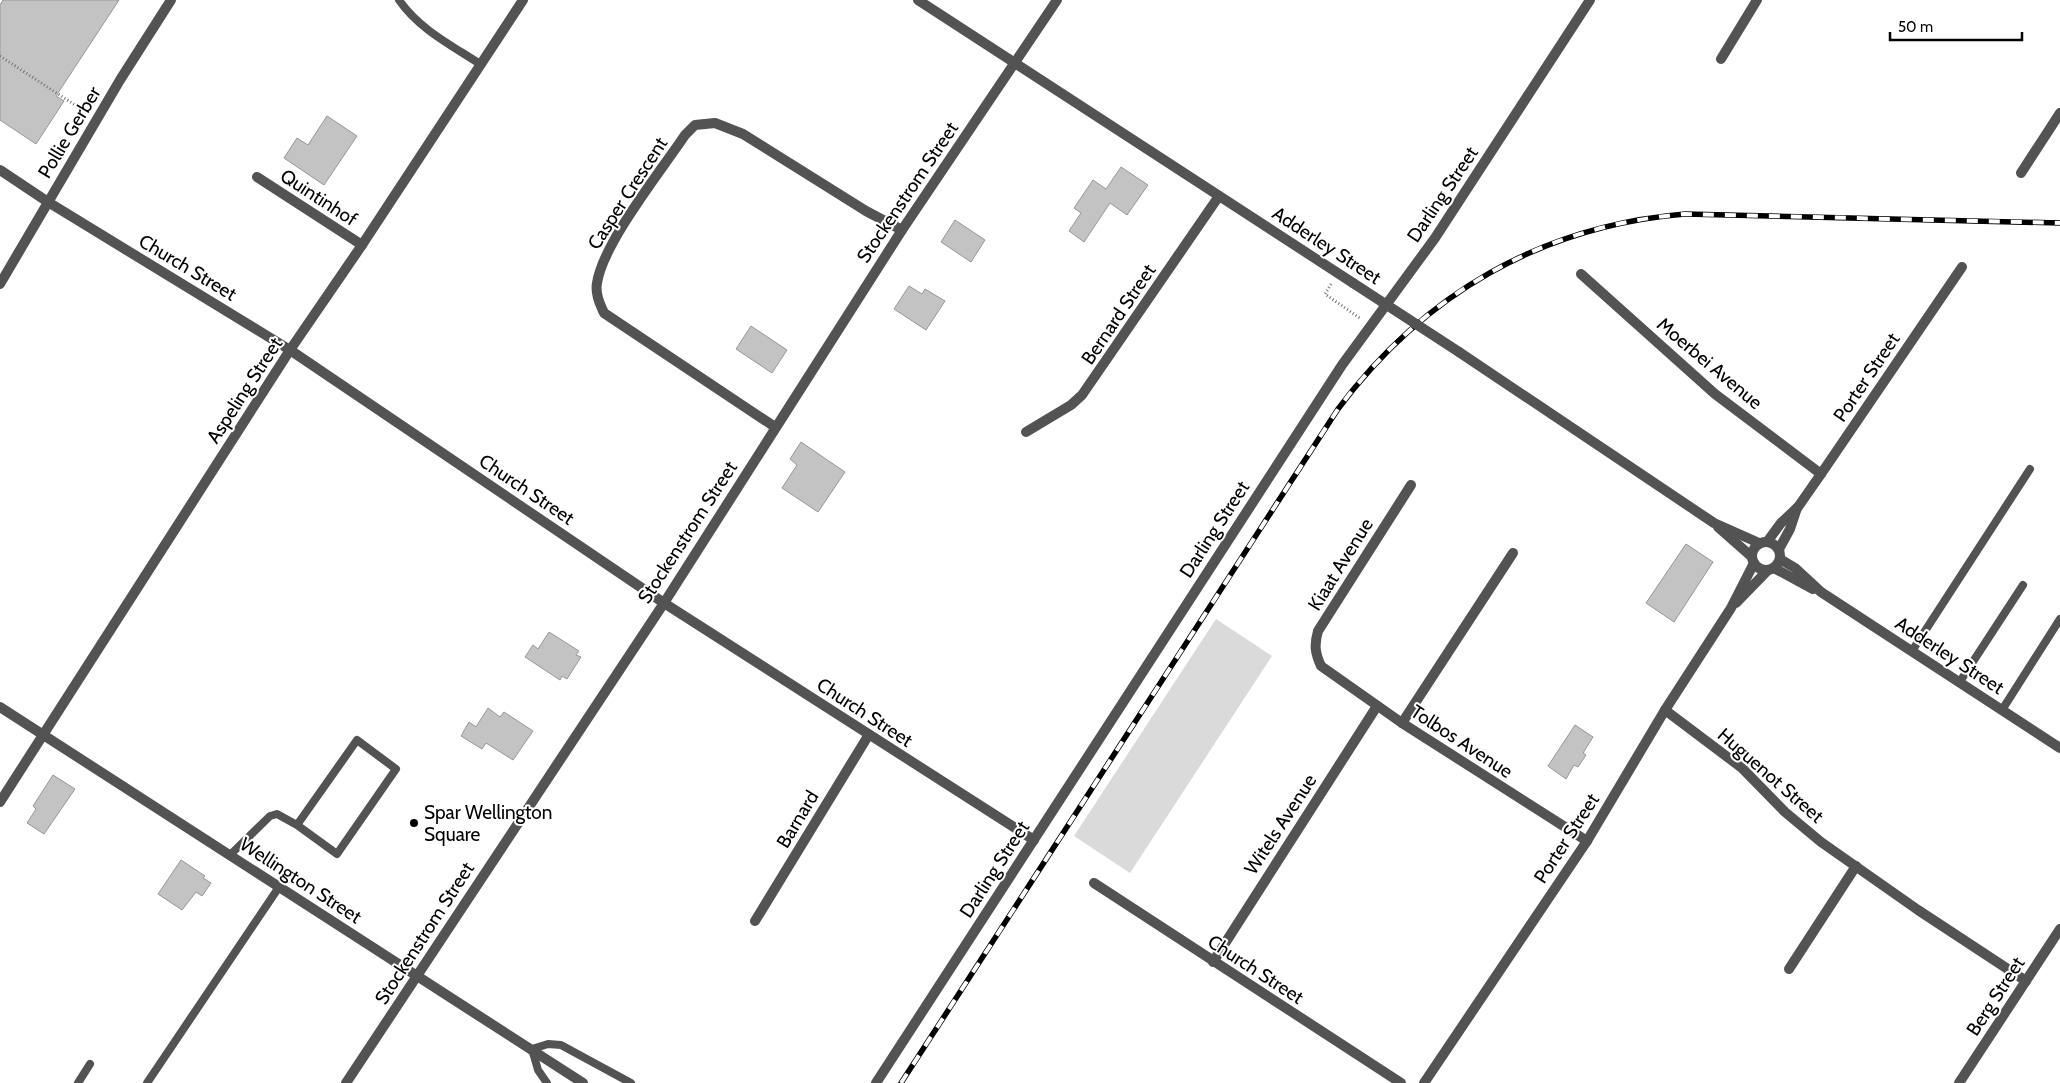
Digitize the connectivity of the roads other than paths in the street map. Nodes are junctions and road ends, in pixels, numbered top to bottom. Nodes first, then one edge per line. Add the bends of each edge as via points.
1 (171, 0) edge
2 (398, 0) edge
3 (523, 0) edge
4 (918, 0) edge
5 (1057, 0) edge
6 (1590, 0) edge
7 (1757, 0) edge
8 (1721, 59) dead end
9 (1016, 62) junction
10 (480, 64) junction
11 (2060, 114) edge
12 (0, 170) edge
13 (2021, 173) dead end
14 (257, 177) dead end
15 (1220, 196) junction
16 (48, 202) junction
17 (902, 230) junction
18 (362, 246) junction
19 (1962, 267) dead end
20 (1580, 274) dead end
21 (0, 284) edge
22 (290, 350) junction
23 (775, 427) junction
24 (1026, 432) dead end
25 (2030, 470) dead end
26 (1821, 474) junction
27 (1411, 485) dead end
28 (1798, 507) junction
29 (1714, 523) junction
30 (1763, 542) junction
31 (1513, 553) dead end
32 (1753, 560) junction
33 (1775, 561) junction
34 (2023, 585) dead end
35 (664, 603) junction
36 (1732, 608) junction
37 (2060, 619) edge
38 (1912, 651) junction
39 (1321, 666) joint
40 (1959, 682) junction
41 (1377, 706) junction
42 (0, 707) edge
43 (1665, 710) junction
44 (2002, 710) junction
45 (1402, 723) junction
46 (44, 733) junction
47 (868, 736) junction
48 (2060, 748) edge
49 (0, 802) edge
50 (297, 825) junction
51 (1034, 840) junction
52 (1587, 842) junction
53 (230, 855) junction
54 (1856, 866) junction
55 (1094, 882) dead end
56 (279, 887) junction
57 (755, 921) dead end
58 (2060, 929) edge
59 (1213, 962) junction
60 (1789, 969) dead end
61 (416, 976) junction
62 (2026, 981) junction
63 (532, 1049) junction
64 (90, 1064) dead end
65 (78, 1083) edge
66 (147, 1083) edge
67 (346, 1083) edge
68 (547, 1083) edge
69 (583, 1083) edge
70 (630, 1083) edge
71 (876, 1083) edge
72 (1401, 1083) edge
73 (1424, 1083) edge
74 (1959, 1083) edge

1 - 16 street, Pollie Gerber
2 - 10 lane via 415,20
3 - 10 street, Aspeling Street
4 - 9 street, Adderley Street
5 - 9 street, Stockenstrom Street
6 - 51 street, Darling Street via 1435,238 1342,365
7 - 8 street
9 - 15 street, Adderley Street via 1074,104
9 - 17 street, Stockenstrom Street
10 - 18 street, Aspeling Street
11 - 13 street
12 - 16 street, Church Street
14 - 18 street, Quintinhof
15 - 24 street, Bernard Street via 1082,395
15 - 29 street, Adderley Street, bridge
16 - 21 street, Pollie Gerber
16 - 22 street, Church Street
17 - 23 street, Stockenstrom Street
17 - 23 street, Casper Crescent via 744,134 715,122 695,125 686,135 618,234 602,264 597,285 604,313
18 - 22 street, Aspeling Street
19 - 26 street, Porter Street
20 - 26 street, Moerbei Avenue via 1715,394
22 - 35 street, Church Street
22 - 46 street, Aspeling Street
23 - 35 street, Stockenstrom Street
25 - 38 lane
26 - 28 street, Porter Street
27 - 39 street, Kiaat Avenue via 1318,631 1315,648
28 - 30 street, Porter Street
28 - 33 street, Porter Street
29 - 30 street, Adderley Street
29 - 32 street, Adderley Street
30 - 32 street, Porter Street via 1754,549
30 - 33 street, Adderley Street
31 - 45 street
32 - 33 street, Adderley Street via 1760,569
32 - 36 street, Porter Street
33 - 36 street, Porter Street
33 - 38 street, Adderley Street via 1795,568 1821,592
34 - 40 lane
35 - 47 street, Church Street
35 - 61 street, Stockenstrom Street
36 - 43 street, Porter Street
37 - 44 lane
38 - 40 street, Adderley Street
39 - 41 street, Tolbos Avenue
40 - 44 street, Adderley Street
41 - 45 street, Tolbos Avenue
41 - 59 street, Witels Avenue
42 - 46 street, Wellington Street
43 - 52 street, Porter Street
43 - 54 street, Huguenot Street via 1742,768 1785,812
44 - 48 street, Adderley Street
45 - 52 street, Tolbos Avenue
46 - 49 street, Aspeling Street
46 - 53 street, Wellington Street
47 - 51 street, Church Street
47 - 57 street, Barnard
50 - 50 lane via 336,854 396,769 357,740
50 - 53 lane via 277,814 270,816
51 - 71 street, Darling Street
52 - 73 street, Porter Street
53 - 56 street, Wellington Street
54 - 60 street
54 - 62 street, Huguenot Street
55 - 59 street, Church Street
56 - 61 street, Wellington Street
56 - 66 lane
58 - 62 street, Berg Street
59 - 72 street, Church Street
61 - 63 street, Wellington Street
61 - 67 street, Stockenstrom Street
62 - 74 street, Berg Street
63 - 68 lane via 538,1070
63 - 69 street, Wellington Street
63 - 70 lane via 548,1044 561,1045
64 - 65 lane

